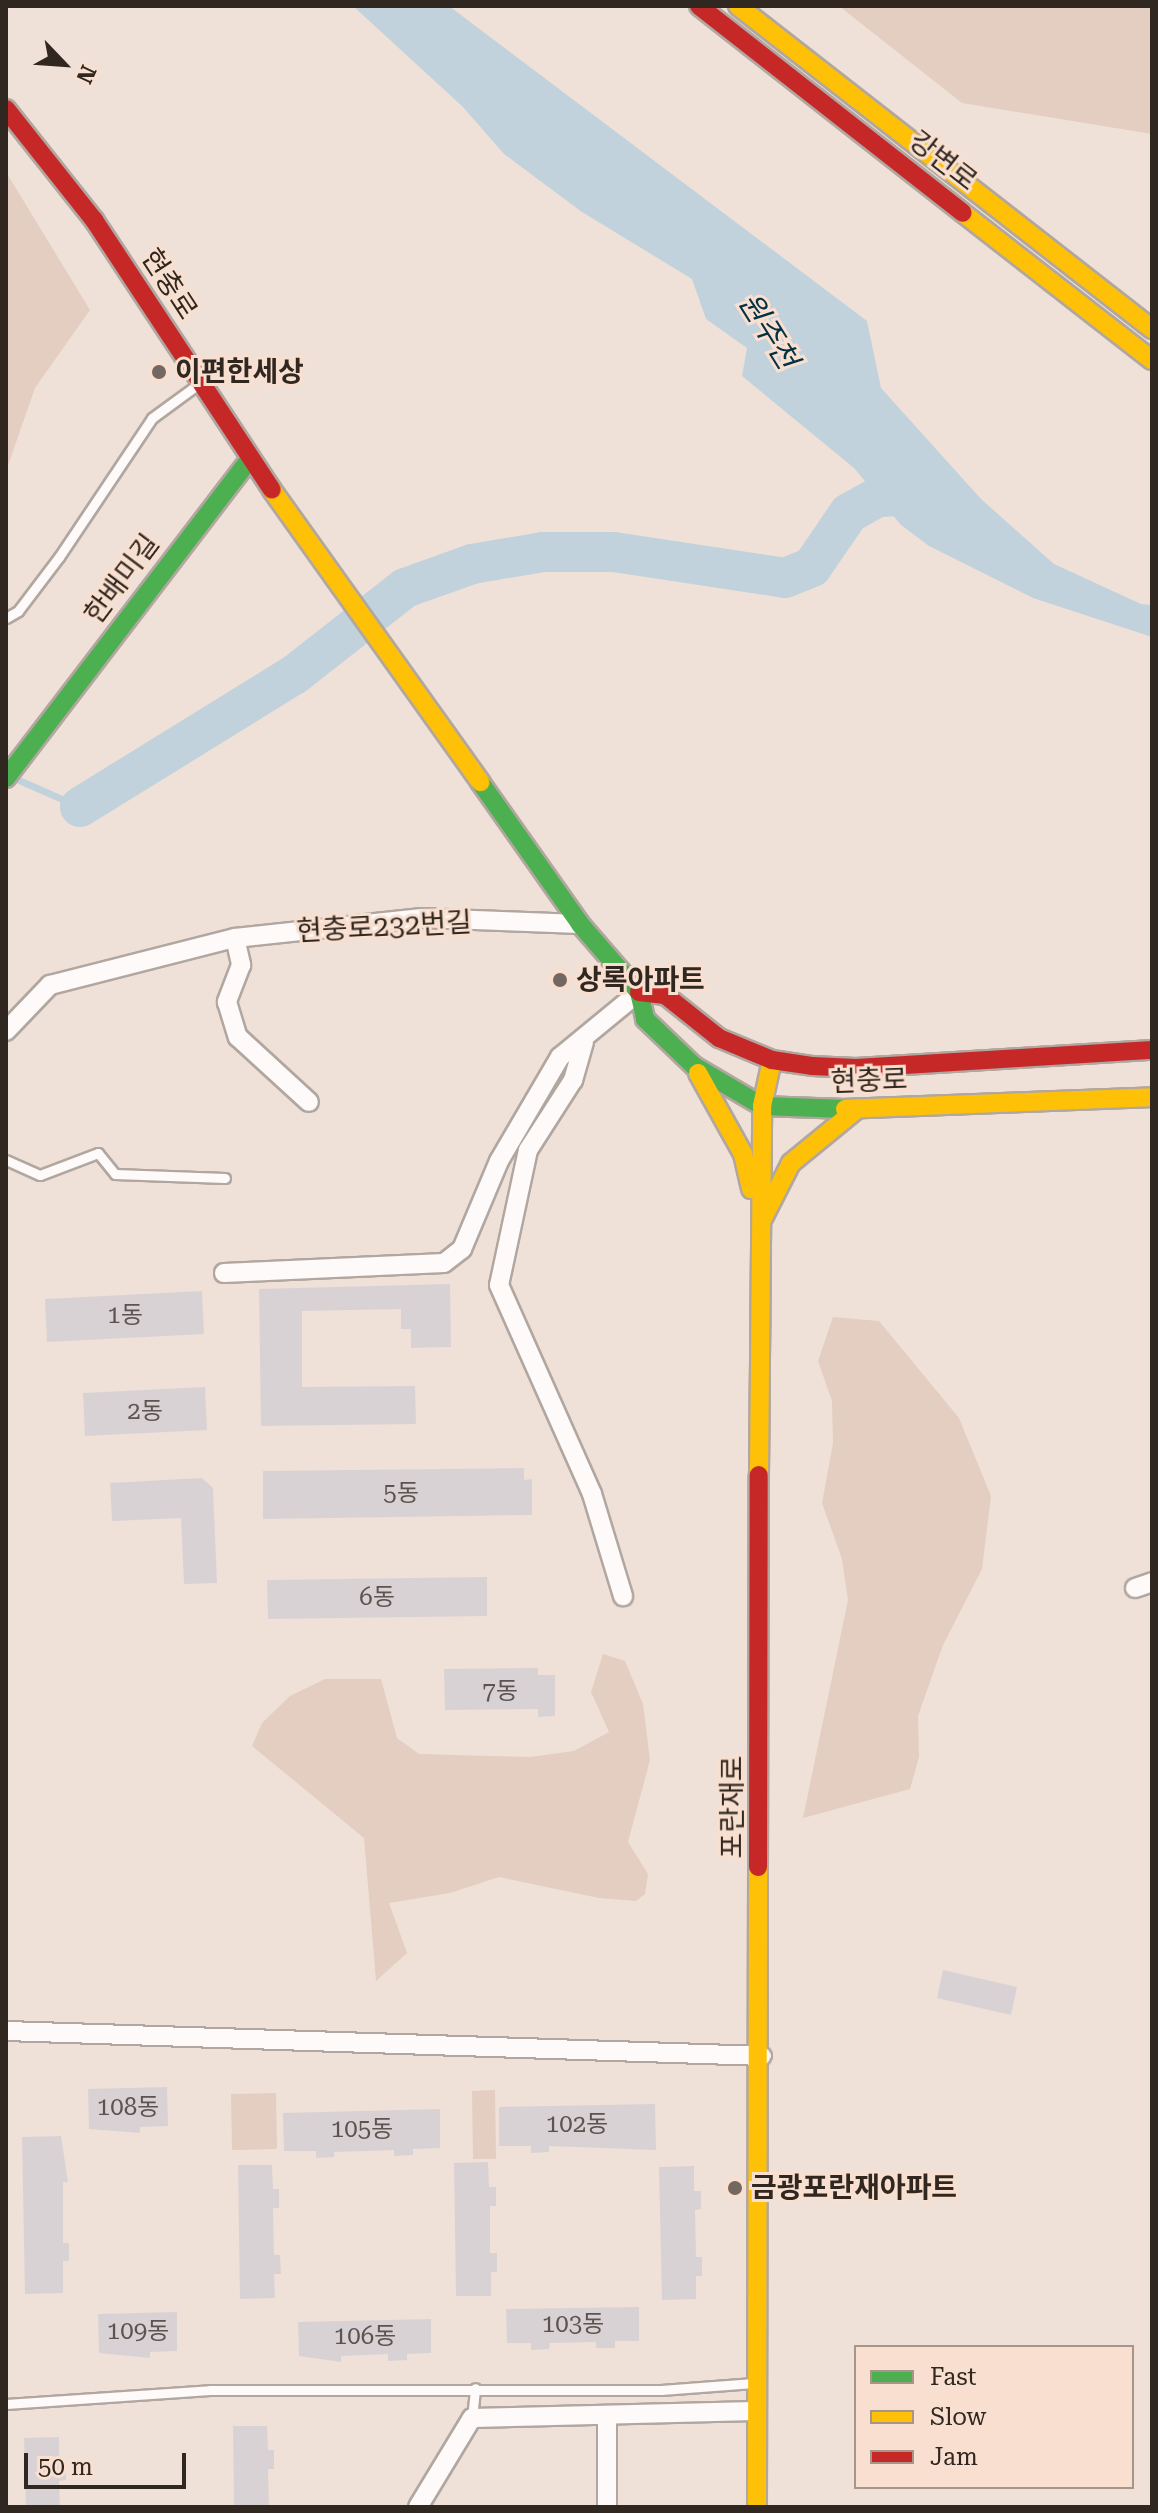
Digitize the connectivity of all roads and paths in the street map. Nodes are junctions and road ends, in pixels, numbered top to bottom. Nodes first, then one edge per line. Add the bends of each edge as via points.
1 (699, 6) edge
2 (738, 6) edge
3 (6, 109) edge
4 (1152, 329) edge
5 (1152, 360) edge
6 (200, 383) junction
7 (250, 459) junction
8 (6, 618) edge
9 (6, 778) edge
10 (580, 924) junction
11 (235, 938) junction
12 (639, 992) junction
13 (6, 1031) edge
14 (584, 1042) junction
15 (1152, 1050) edge
16 (772, 1060) junction
17 (694, 1066) junction
18 (1152, 1097) edge
19 (309, 1102) dead end
20 (762, 1106) junction
21 (857, 1109) junction
22 (6, 1160) edge
23 (225, 1178) dead end
24 (760, 1225) junction
25 (224, 1273) dead end
26 (623, 1596) dead end
27 (6, 2031) edge
28 (762, 2056) junction
29 (757, 2382) junction
30 (475, 2388) junction
31 (6, 2404) edge
32 (756, 2411) junction
33 (472, 2418) junction
34 (607, 2418) junction
35 (418, 2507) edge
36 (607, 2507) edge
37 (757, 2507) edge

1 - 5 street, 강변로
2 - 4 street, 강변로
3 - 6 street, 현충로 via 94,220
6 - 7 street, 현충로
6 - 8 lane via 152,418 119,460 59,557 18,611
7 - 9 street, 한배미길
7 - 10 street, 현충로
10 - 11 street, 현충로232번길 via 422,918
10 - 12 street, 현충로
11 - 13 street, 현충로232번길 via 50,985
11 - 19 street via 241,965 227,1002 238,1037
12 - 14 street
12 - 16 street, 현충로 via 665,995 719,1038
12 - 17 street, 현충로 via 645,1019
14 - 25 street via 560,1057 532,1099 462,1249 444,1263
14 - 26 street via 573,1080 528,1150 499,1285 592,1494
15 - 16 street, 현충로 via 856,1068
16 - 20 street, 포란재로
17 - 20 street, 현충로
17 - 24 street via 743,1154
18 - 21 street, 현충로
20 - 21 street, 현충로
20 - 24 street, 포란재로
21 - 24 street via 791,1163
22 - 23 lane via 40,1175 98,1153 115,1174
24 - 28 street, 포란재로
27 - 28 street
28 - 29 street, 포란재로
29 - 30 lane via 661,2390
29 - 32 street, 포란재로
30 - 31 lane via 210,2390
30 - 33 lane
32 - 34 street
32 - 37 street, 포란재로
33 - 34 street
33 - 35 street
34 - 36 street

